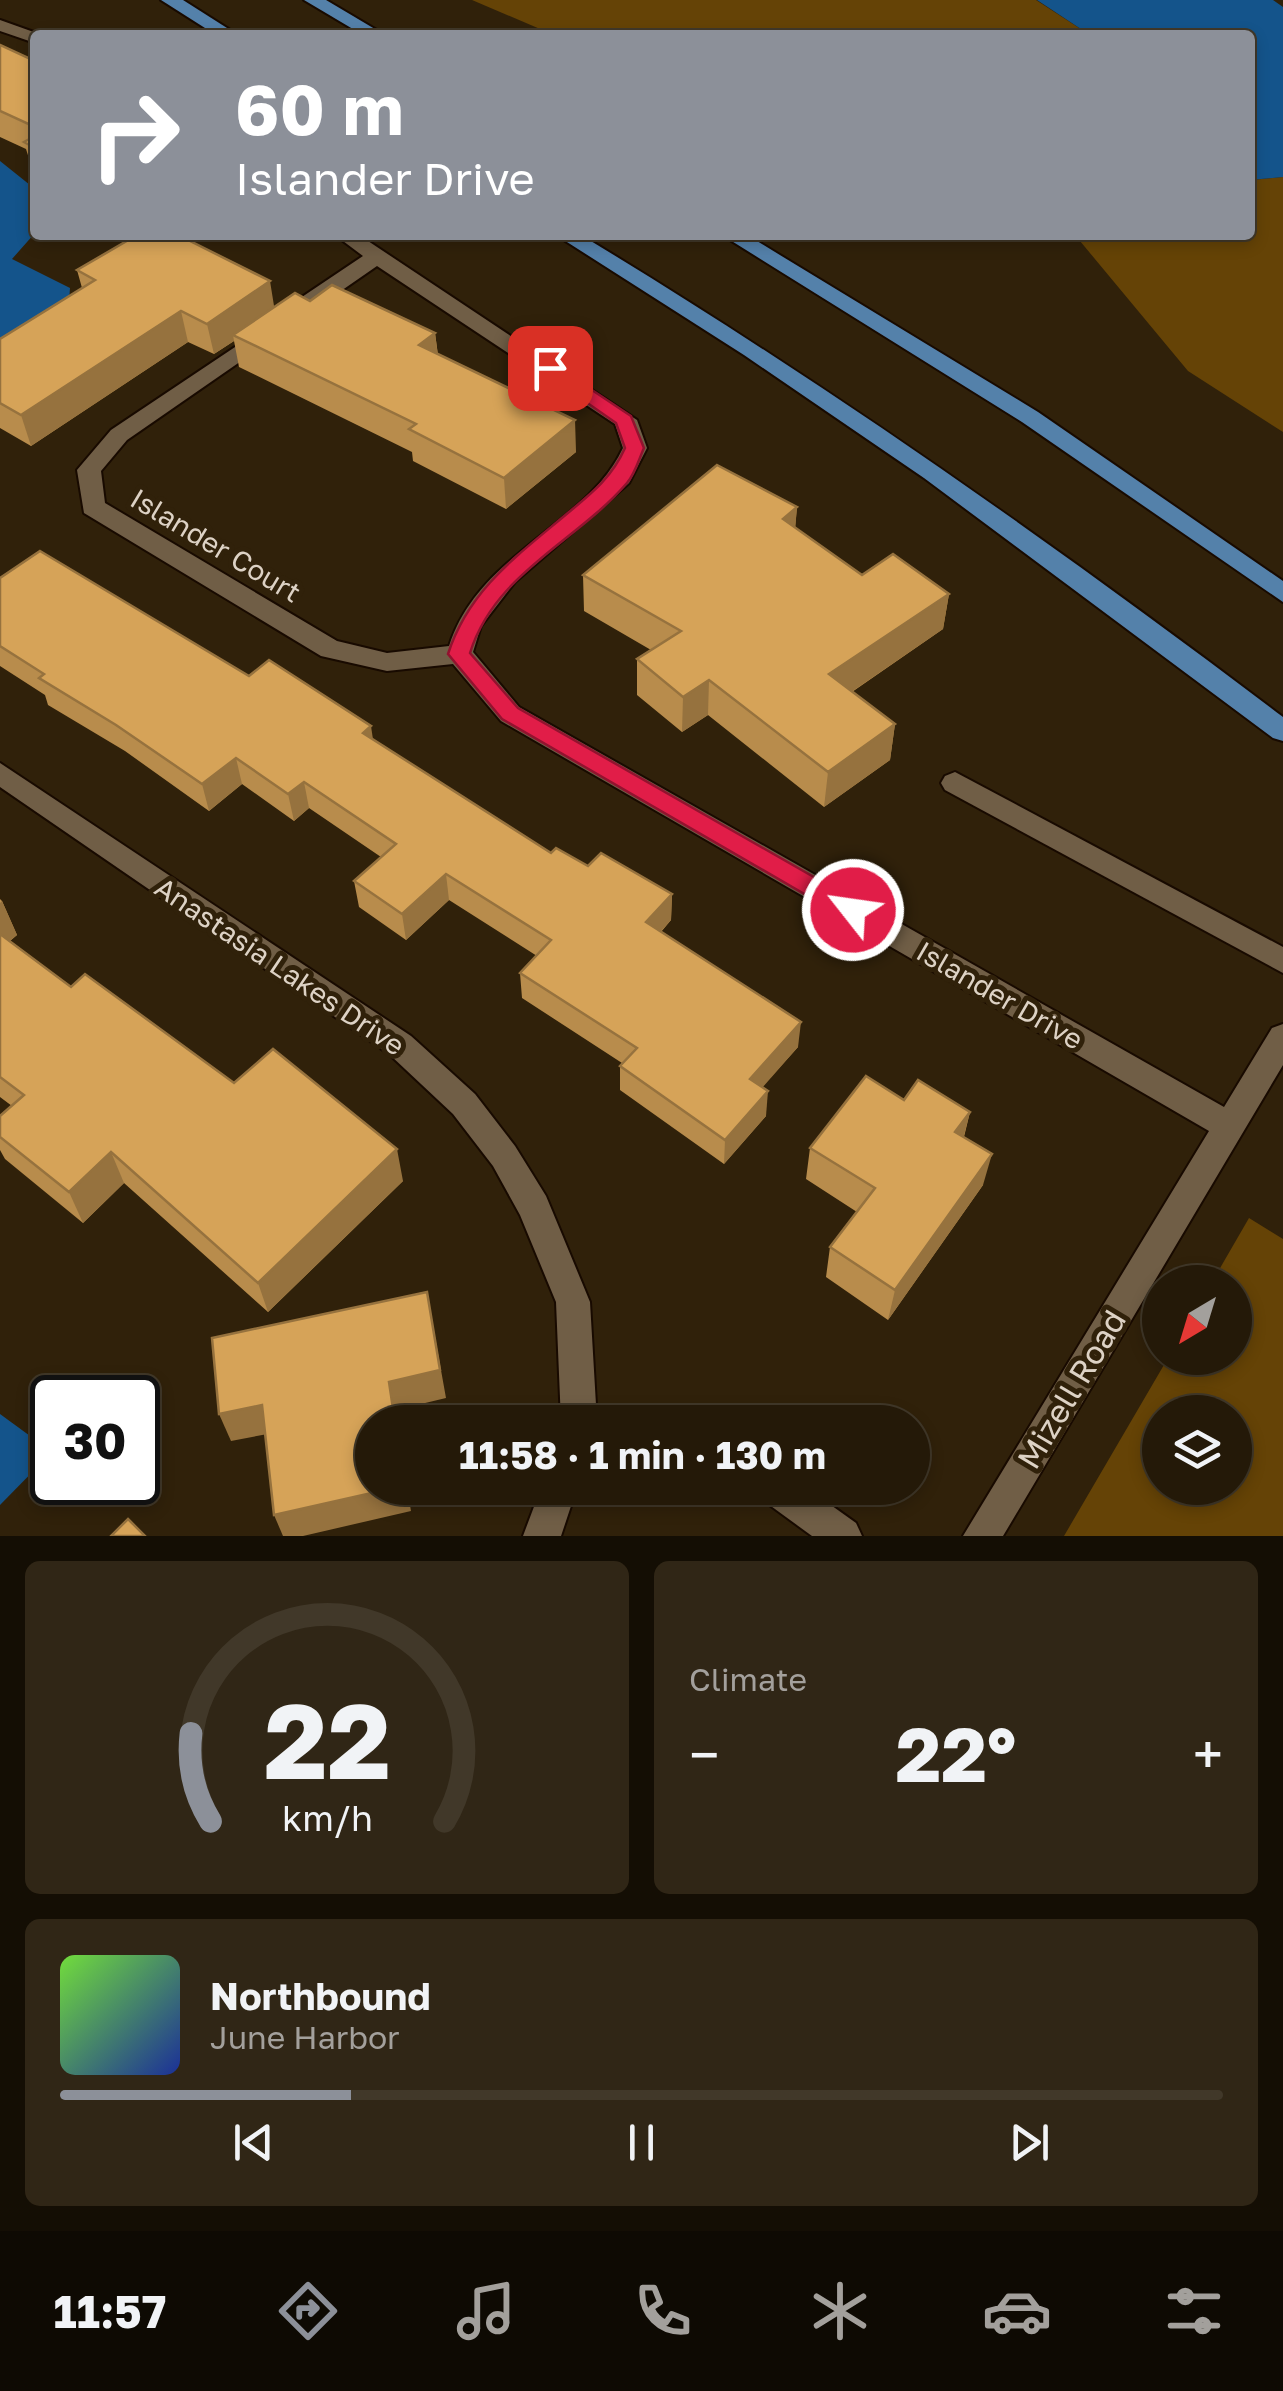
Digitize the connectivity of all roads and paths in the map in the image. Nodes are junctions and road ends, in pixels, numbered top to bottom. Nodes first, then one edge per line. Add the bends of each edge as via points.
1 (170, 0) edge
2 (313, 0) edge
3 (221, 30) edge
4 (367, 30) edge
5 (353, 240) edge
6 (574, 240) edge
7 (740, 240) edge
8 (377, 256) junction
9 (1283, 592) edge
10 (459, 654) junction
11 (1283, 732) edge
12 (0, 774) edge
13 (955, 783) dead end
14 (1283, 961) edge
15 (1283, 1037) edge
16 (1230, 1127) junction
17 (578, 1405) edge
18 (553, 1505) edge
19 (801, 1505) edge
20 (542, 1536) edge
21 (843, 1536) edge
22 (982, 1536) edge

1 - 3 main road
2 - 4 main road
5 - 8 street
6 - 11 main road via 770,360 960,489
7 - 9 main road via 1030,417
8 - 10 street via 624,420 635,448 621,478 506,576 469,622
8 - 10 street, Islander Court via 120,435 89,470 93,506 330,649 388,662
10 - 16 street, Islander Drive via 510,714
12 - 17 street, Anastasia Lakes Drive via 400,1045 464,1104 534,1206 573,1302
13 - 14 street
15 - 16 street, Mizell Road
16 - 22 street, Mizell Road
18 - 20 street
19 - 21 street

